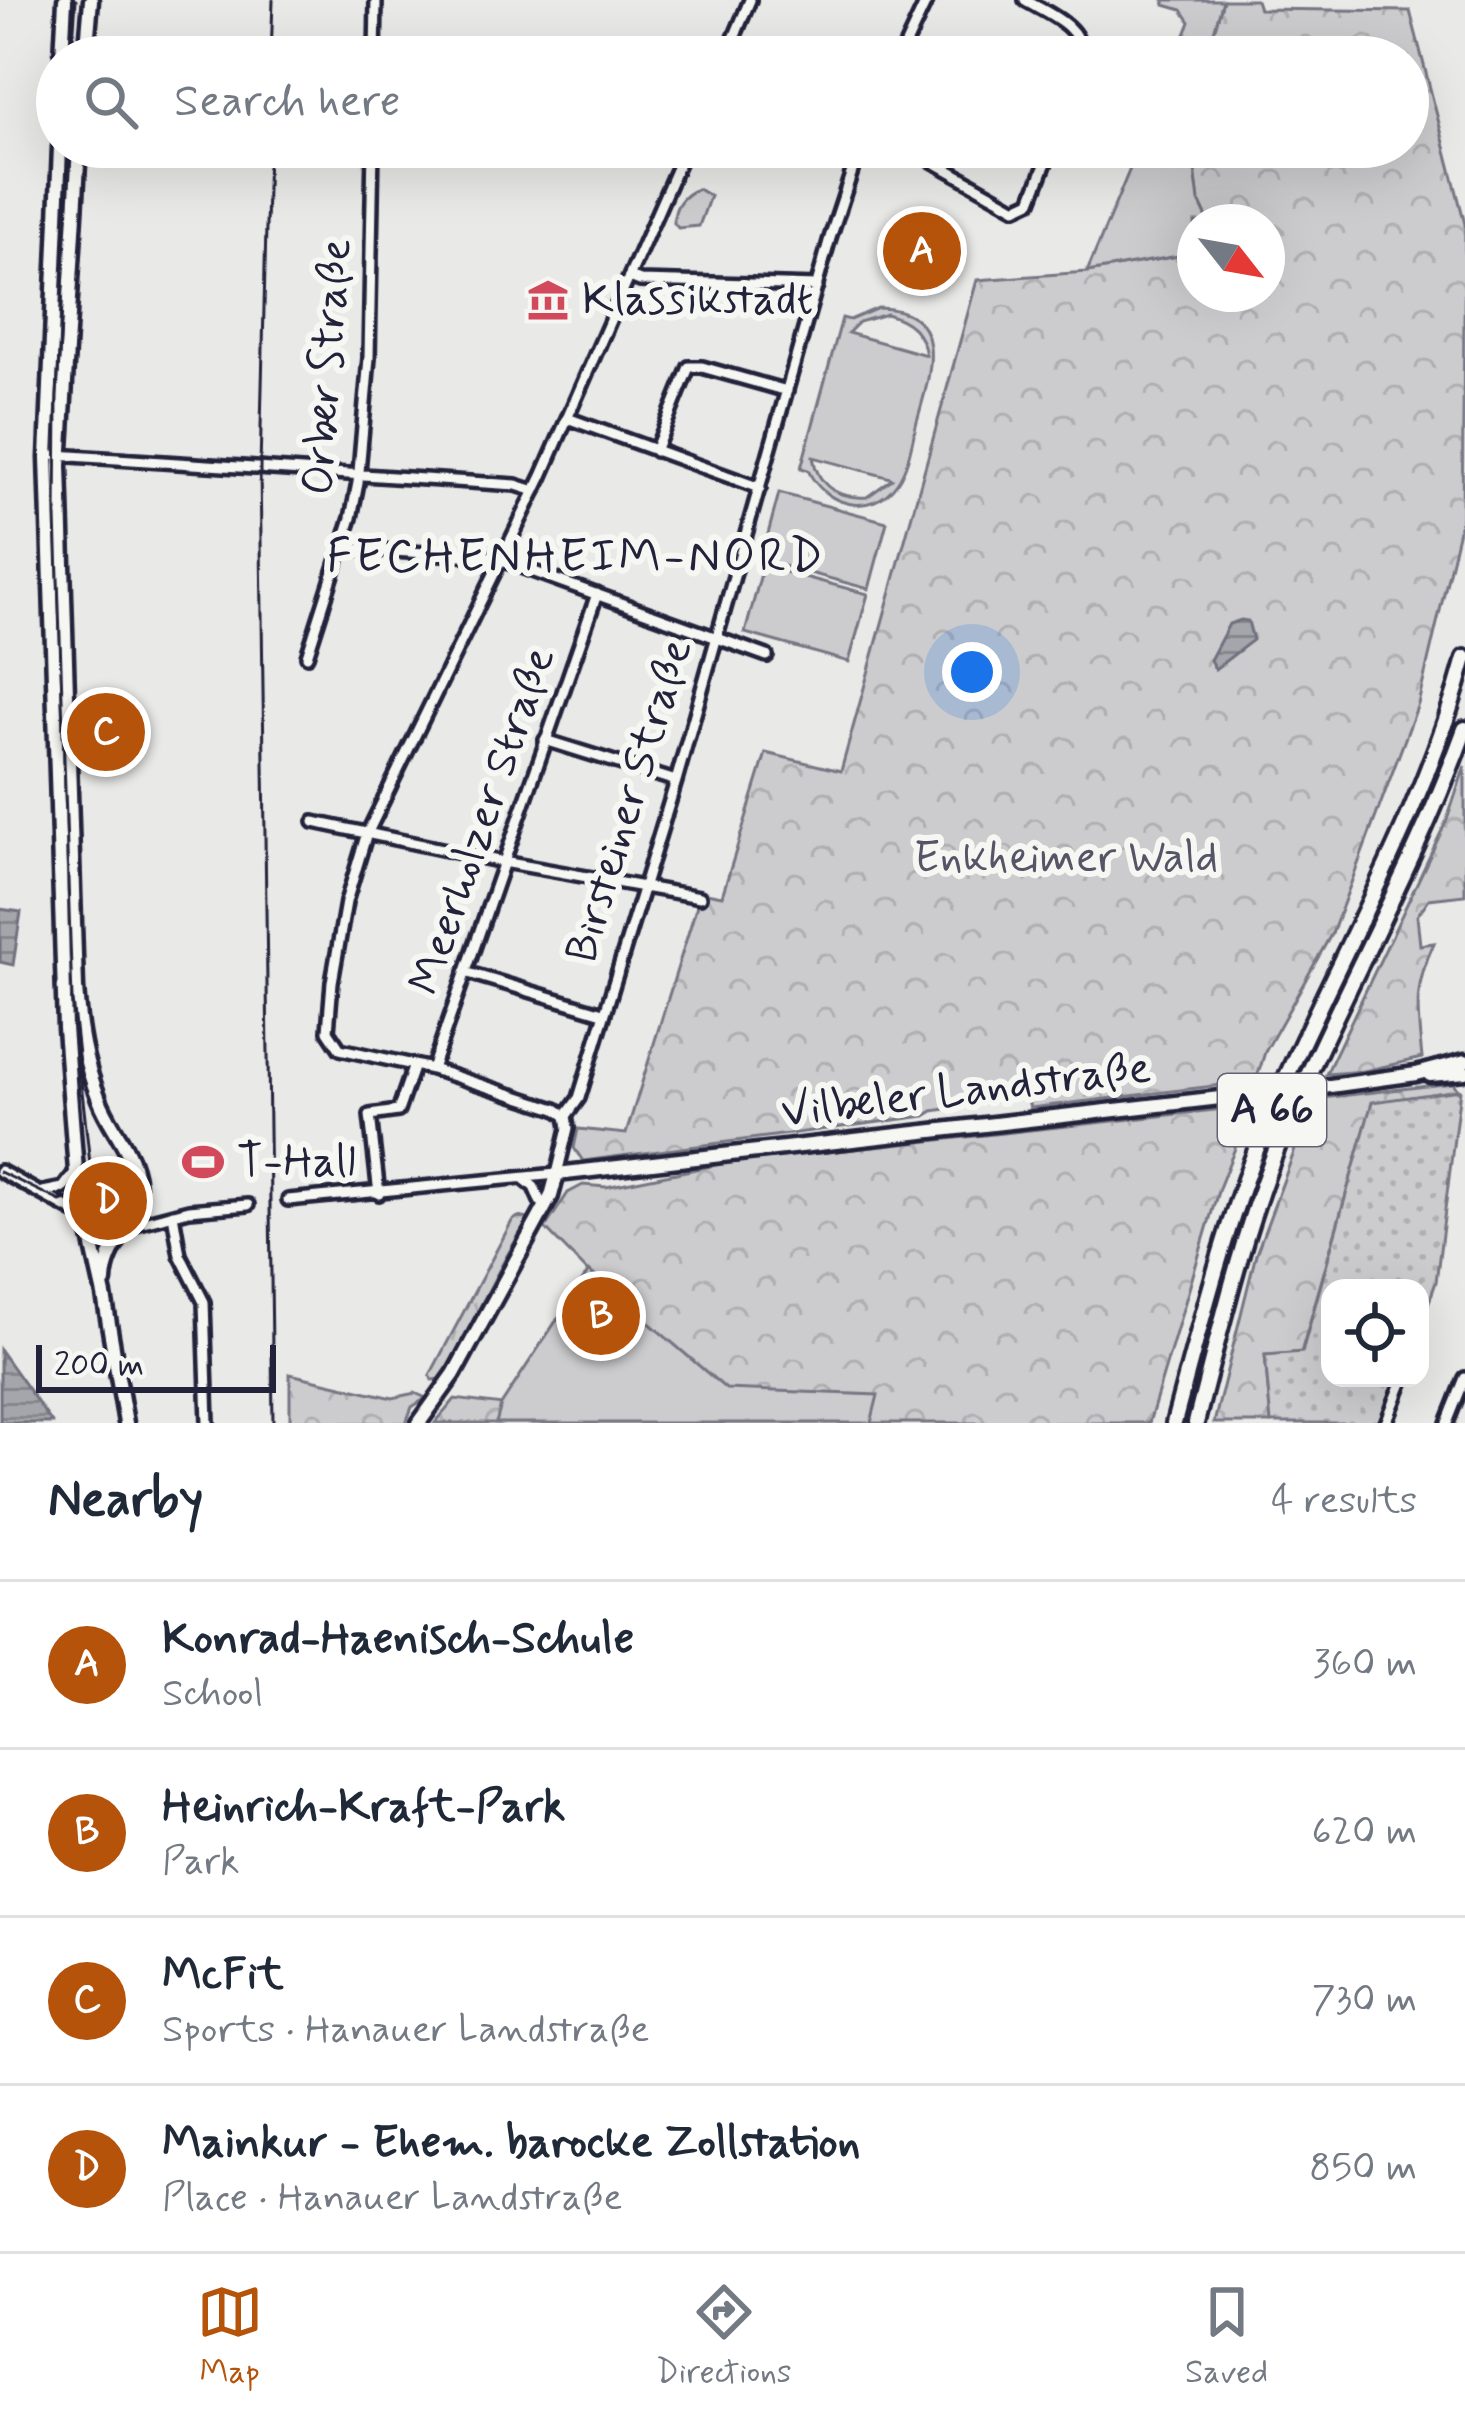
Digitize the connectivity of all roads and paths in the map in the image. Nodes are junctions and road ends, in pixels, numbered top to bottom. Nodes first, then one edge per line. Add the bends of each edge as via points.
1 (65, 0) edge
2 (91, 0) edge
3 (376, 0) edge
4 (750, 0) edge
5 (927, 0) edge
6 (1025, 0) edge
7 (63, 36) edge
8 (88, 36) edge
9 (375, 36) edge
10 (735, 36) edge
11 (910, 36) edge
12 (1076, 36) edge
13 (59, 168) edge
14 (78, 168) edge
15 (373, 168) edge
16 (677, 168) edge
17 (854, 168) edge
18 (945, 168) edge
19 (1043, 168) edge
20 (630, 277) junction
21 (817, 286) junction
22 (787, 391) junction
23 (567, 418) junction
24 (655, 451) junction
25 (60, 453) junction
26 (47, 469) junction
27 (358, 475) junction
28 (760, 488) junction
29 (535, 490) junction
30 (342, 548) junction
31 (501, 559) junction
32 (597, 594) junction
33 (718, 638) junction
34 (307, 656) dead end
35 (767, 656) dead end
36 (1465, 658) edge
37 (1465, 729) edge
38 (545, 740) junction
39 (676, 781) junction
40 (314, 822) dead end
41 (366, 836) junction
42 (502, 862) junction
43 (642, 889) junction
44 (700, 897) dead end
45 (465, 972) junction
46 (603, 1013) junction
47 (1465, 1060) edge
48 (414, 1065) junction
49 (432, 1070) junction
50 (1465, 1072) edge
51 (1416, 1074) junction
52 (100, 1105) junction
53 (71, 1107) junction
54 (566, 1116) junction
55 (563, 1148) junction
56 (587, 1170) junction
57 (0, 1171) edge
58 (76, 1172) junction
59 (557, 1174) junction
60 (523, 1178) junction
61 (28, 1186) junction
62 (380, 1194) junction
63 (137, 1196) junction
64 (546, 1198) junction
65 (288, 1200) dead end
66 (248, 1204) dead end
67 (173, 1214) junction
68 (156, 1217) junction
69 (87, 1218) junction
70 (122, 1228) junction
71 (104, 1295) junction
72 (1465, 1378) edge
73 (1400, 1387) edge
74 (126, 1423) edge
75 (208, 1423) edge
76 (419, 1423) edge
77 (1174, 1423) edge
78 (1196, 1423) edge
79 (1386, 1423) edge
80 (1447, 1423) edge

1 - 7 main road
2 - 8 main road
3 - 9 street
4 - 10 street
5 - 11 street
6 - 12 street
13 - 26 main road
14 - 25 main road
15 - 27 street, Orber Straße
16 - 20 street
17 - 21 street, Birsteiner Straße
18 - 19 street via 1016,208 1030,201
20 - 21 street
20 - 23 street
21 - 22 street, Birsteiner Straße
22 - 24 street via 688,367
22 - 28 street, Birsteiner Straße
23 - 24 street
23 - 29 street
24 - 28 street
25 - 26 street
25 - 27 street
25 - 52 main road via 76,988 81,1045
26 - 53 main road
27 - 29 street
27 - 30 street, Orber Straße
28 - 33 street, Birsteiner Straße
29 - 31 street
30 - 31 street
30 - 34 street, Orber Straße
31 - 32 street
31 - 41 street
32 - 33 street
32 - 38 street, Meerholzer Straße
33 - 35 street
33 - 39 street, Birsteiner Straße
36 - 77 highway, A 66 via 1427,775 1257,1147
37 - 78 highway, A 66 via 1274,1156
38 - 39 street
38 - 42 street, Meerholzer Straße
39 - 43 street, Birsteiner Straße
40 - 41 street
41 - 42 street
41 - 48 street via 346,902 328,1030 340,1048
42 - 43 street
42 - 45 street, Meerholzer Straße
43 - 44 street
43 - 46 street, Birsteiner Straße
45 - 46 street
45 - 49 street, Meerholzer Straße
46 - 54 street, Birsteiner Straße
47 - 51 main road, Vilbeler Landstraße
48 - 49 street
48 - 62 street via 398,1112 370,1115
49 - 54 street
50 - 51 main road, Vilbeler Landstraße
51 - 56 main road, Vilbeler Landstraße, bridge
52 - 53 main road via 82,1091
52 - 63 main road via 132,1157
53 - 58 main road
54 - 55 street, Birsteiner Straße
55 - 56 street
55 - 59 street, Birsteiner Straße
56 - 59 main road, Vilbeler Landstraße
56 - 64 main road
57 - 61 street
58 - 61 street via 55,1192
58 - 69 main road
59 - 60 street, Vilbeler Landstraße
59 - 64 main road, Birsteiner Straße
60 - 62 street, Vilbeler Landstraße
60 - 64 street
61 - 69 street
62 - 65 street, Vilbeler Landstraße
63 - 68 street
63 - 70 main road
64 - 76 main road via 454,1374
66 - 67 street
67 - 68 street
67 - 75 street via 180,1255 204,1302
68 - 70 street
69 - 70 street via 105,1231
69 - 71 main road
70 - 71 main road via 106,1262
71 - 74 main road
72 - 80 street
73 - 79 street

